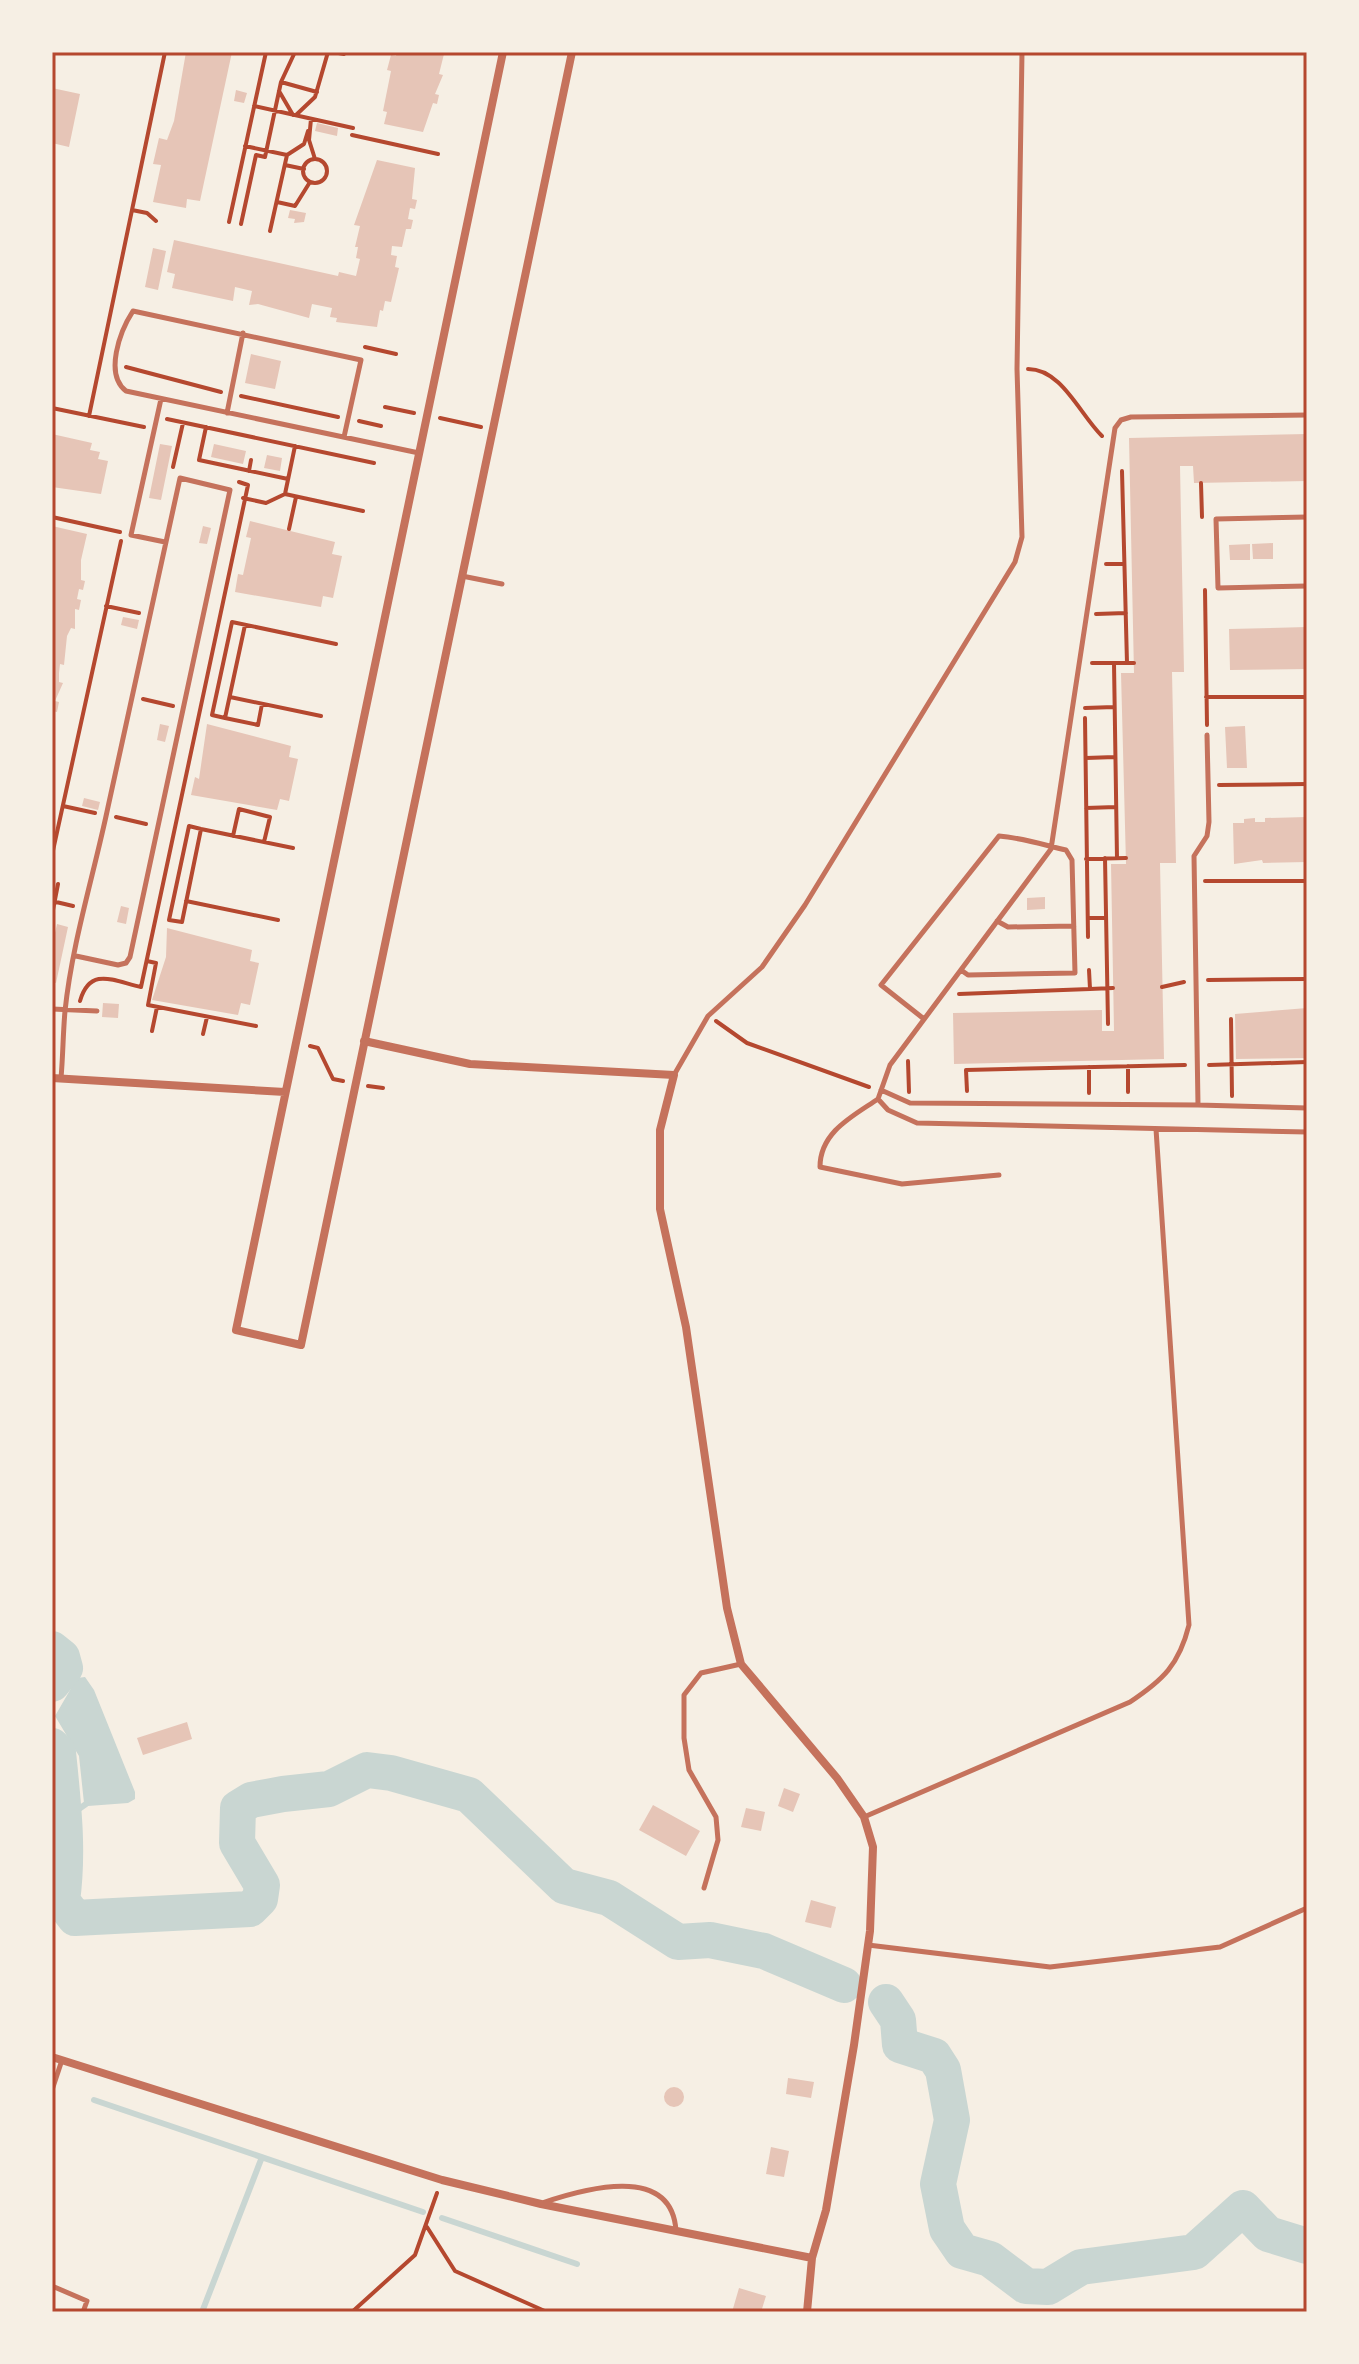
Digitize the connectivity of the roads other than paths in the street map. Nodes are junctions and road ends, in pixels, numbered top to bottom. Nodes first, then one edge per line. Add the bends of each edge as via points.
1 (503, 52) edge
2 (572, 52) edge
3 (1022, 52) edge
4 (243, 333) junction
5 (161, 399) junction
6 (227, 413) junction
7 (1307, 415) edge
8 (344, 437) junction
9 (419, 453) junction
10 (1307, 517) edge
11 (166, 543) junction
12 (462, 576) junction
13 (502, 584) dead end
14 (1307, 586) edge
15 (1207, 735) road end
16 (1051, 849) junction
17 (997, 921) junction
18 (1074, 926) junction
19 (76, 956) junction
20 (961, 970) junction
21 (52, 1009) edge
22 (65, 1010) junction
23 (97, 1011) dead end
24 (924, 1019) junction
25 (364, 1041) junction
26 (674, 1075) junction
27 (57, 1079) edge
28 (881, 1090) junction
29 (285, 1092) junction
30 (878, 1099) junction
31 (1198, 1105) junction
32 (1307, 1108) edge
33 (1156, 1129) junction
34 (1307, 1132) edge
35 (999, 1175) dead end
36 (741, 1664) junction
37 (864, 1817) junction
38 (704, 1888) dead end
39 (1307, 1908) edge
40 (868, 1945) junction
41 (57, 2059) edge
42 (52, 2090) edge
43 (541, 2204) junction
44 (676, 2232) junction
45 (812, 2258) junction
46 (52, 2286) edge
47 (83, 2312) edge
48 (807, 2312) edge

1 - 9 street
2 - 12 street
3 - 26 lane via 1017,369 1022,537 1015,562 805,905 762,967 708,1016
4 - 5 lane via 133,311 124,325 118,384
4 - 6 lane
4 - 8 lane via 361,360
5 - 6 lane
5 - 11 lane via 131,535
6 - 8 lane
7 - 16 lane via 1121,420 1115,428
8 - 9 lane
9 - 29 street
10 - 14 lane via 1216,519 1218,588
11 - 19 lane
11 - 19 lane via 180,478 230,490 130,957 118,965
12 - 13 lane
12 - 25 street
15 - 31 lane via 1209,822 1207,836 1195,851
16 - 17 lane
16 - 18 lane via 1066,850 1072,860
16 - 24 lane via 1032,839 999,836 881,985
17 - 18 lane via 1008,927
17 - 20 lane
18 - 20 lane via 1075,973 968,975
19 - 22 lane
20 - 24 lane
21 - 22 lane
22 - 23 lane
22 - 27 lane
24 - 28 lane via 890,1065
25 - 26 street via 470,1064
25 - 29 street via 301,1345 236,1330
26 - 36 street via 660,1130 660,1209 686,1327 727,1608
27 - 29 street
28 - 30 lane
28 - 31 lane via 910,1103
30 - 33 lane via 888,1110 917,1123
30 - 35 lane via 836,1128 825,1143 820,1167 902,1184
31 - 32 lane
33 - 34 lane
33 - 37 lane via 1189,1625 1182,1652 1159,1682 1130,1702
36 - 37 street
36 - 38 lane via 701,1673 684,1695 689,1770 716,1817 718,1840
37 - 40 street via 875,1875
39 - 40 lane via 1220,1947 1050,1967
40 - 45 street via 826,2210
41 - 42 lane
41 - 43 street via 442,2180
43 - 44 street
43 - 44 lane via 611,2185 645,2189 667,2202
44 - 45 street
45 - 48 street
46 - 47 lane via 87,2301

